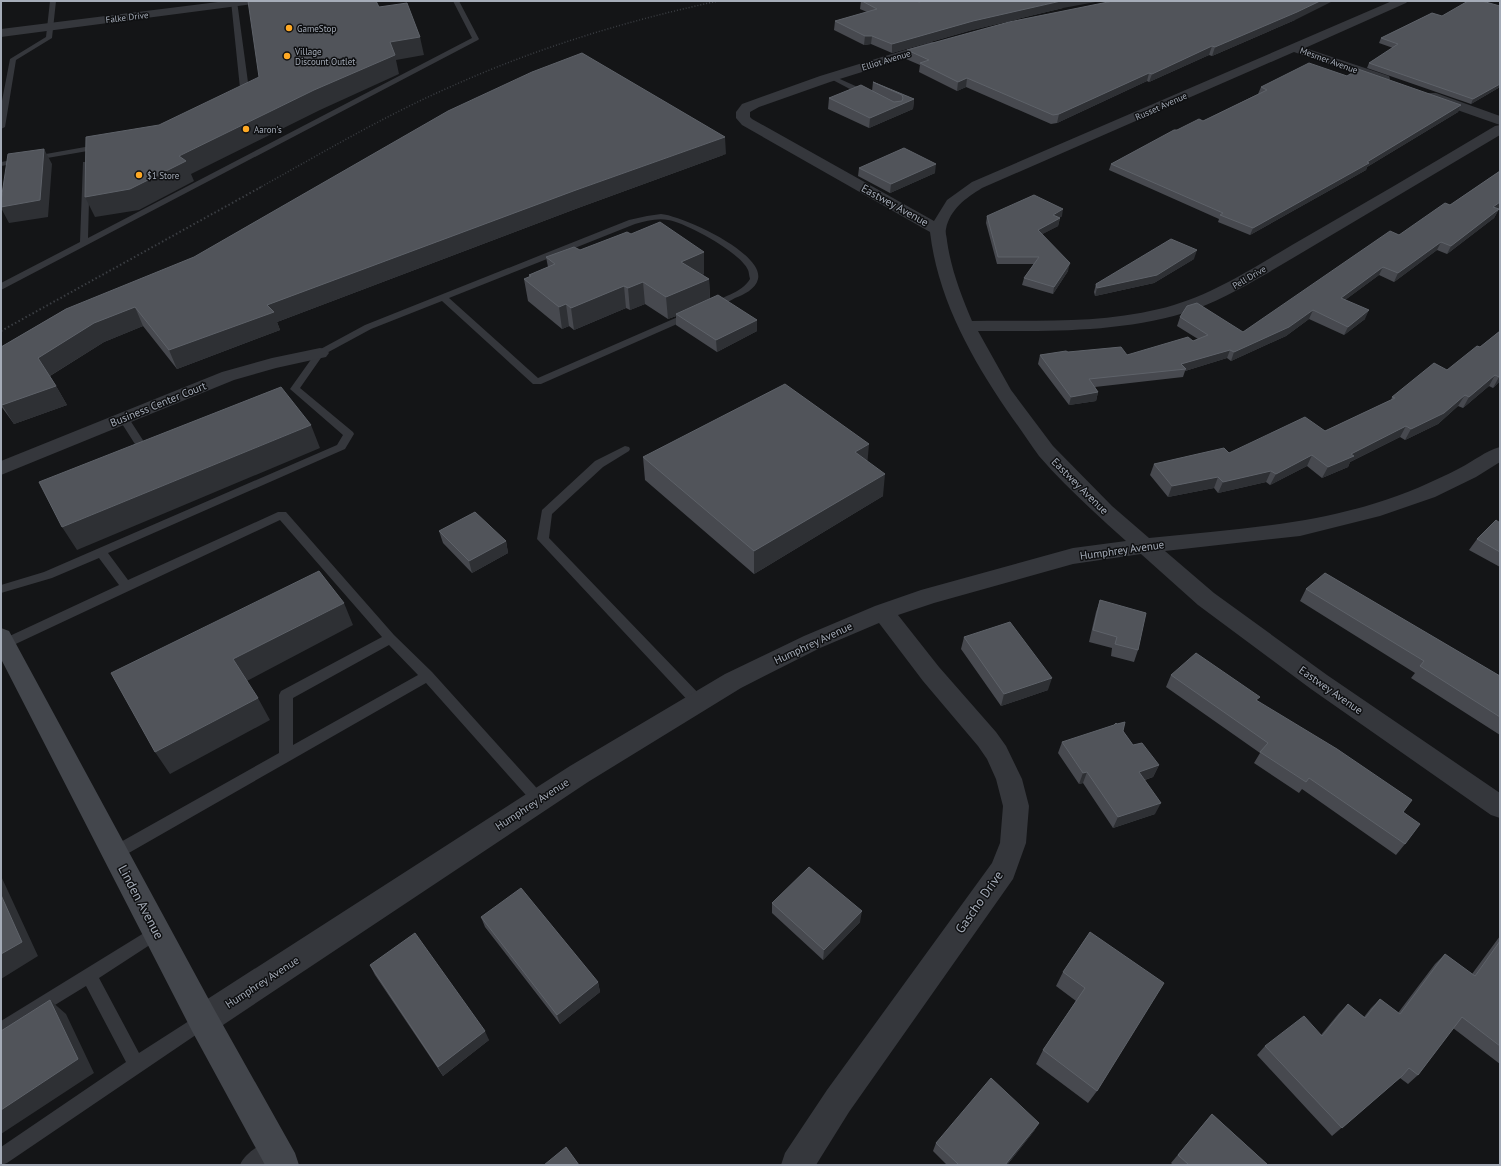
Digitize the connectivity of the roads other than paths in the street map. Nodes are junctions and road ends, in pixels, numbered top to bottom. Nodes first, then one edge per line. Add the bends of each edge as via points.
1 (53, 1) edge
2 (252, 1) edge
3 (456, 1) edge
4 (1402, 1) edge
5 (234, 2) edge
6 (51, 27) junction
7 (1, 33) edge
8 (950, 41) edge
9 (1294, 48) junction
10 (831, 77) junction
11 (1397, 84) edge
12 (1419, 92) edge
13 (877, 99) edge
14 (240, 100) edge
15 (743, 112) joint
16 (1500, 121) edge
17 (1, 127) edge
18 (1500, 129) edge
19 (110, 145) edge
20 (86, 149) junction
21 (1, 164) edge
22 (938, 230) junction
23 (84, 243) junction
24 (1, 286) edge
25 (444, 298) junction
26 (966, 326) junction
27 (320, 353) junction
28 (124, 419) junction
29 (625, 449) dead end
30 (144, 450) edge
31 (1500, 453) edge
32 (1, 468) edge
33 (1143, 546) junction
34 (101, 552) junction
35 (126, 586) junction
36 (1, 589) edge
37 (883, 612) junction
38 (390, 638) junction
39 (3, 641) edge
40 (427, 676) junction
41 (698, 702) junction
42 (286, 756) junction
43 (538, 799) junction
44 (1500, 807) edge
45 (115, 853) junction
46 (157, 932) junction
47 (89, 976) junction
48 (203, 1020) junction
49 (1, 1030) edge
50 (137, 1066) junction
51 (278, 1156) edge
52 (1, 1157) edge
53 (248, 1165) edge
54 (796, 1165) edge

1 - 6 lane
2 - 5 street, Falke Drive
3 - 23 lane via 476,39
4 - 9 street, Russet Avenue
5 - 6 street, Falke Drive
5 - 14 lane via 246,97
6 - 7 street, Falke Drive
6 - 17 lane via 49,38 14,59
8 - 10 street, Elliot Avenue
9 - 11 street, Mesmer Avenue
9 - 22 street, Russet Avenue via 977,185 951,204 943,215
10 - 13 lane
10 - 15 street, Elliot Avenue via 754,104
12 - 16 street
15 - 22 street, Eastwey Avenue via 743,118 747,122
18 - 26 street, Pell Drive via 1216,296 1190,306 1161,314 1095,324
19 - 20 lane
20 - 21 lane
20 - 23 lane
22 - 26 street, Eastwey Avenue via 949,283
23 - 24 lane
25 - 25 lane via 632,222 658,216 684,221 740,255 749,262 755,278 750,286 700,310 537,382
25 - 27 lane via 368,327
26 - 33 street, Eastwey Avenue via 1003,391 1046,452
27 - 28 street, Business Center Court via 228,376
27 - 34 lane via 292,391 349,434 341,447
28 - 30 lane
28 - 32 street, Business Center Court
29 - 41 lane via 599,464 546,513 543,539
31 - 33 street, Humphrey Avenue via 1470,472 1428,492 1380,509 1328,523 1300,529
33 - 37 street, Humphrey Avenue via 1073,556 929,596
33 - 44 street, Eastwey Avenue via 1206,599 1306,673
34 - 35 lane
34 - 36 lane via 48,575
35 - 38 lane via 282,515
35 - 39 lane
37 - 41 street, Humphrey Avenue via 812,642 733,681
37 - 54 street, Gascho Drive via 997,753 1009,779 1016,806 1013,843 1002,870 838,1101
38 - 40 lane
38 - 42 lane via 286,695
39 - 45 main road, Linden Avenue
40 - 42 lane
40 - 43 lane
41 - 43 street, Humphrey Avenue
42 - 45 lane
43 - 48 street, Humphrey Avenue
45 - 46 main road, Linden Avenue
46 - 47 lane
46 - 48 main road, Linden Avenue
47 - 49 lane
47 - 50 lane
48 - 50 lane
48 - 51 main road, Linden Avenue
50 - 52 lane
51 - 53 lane

